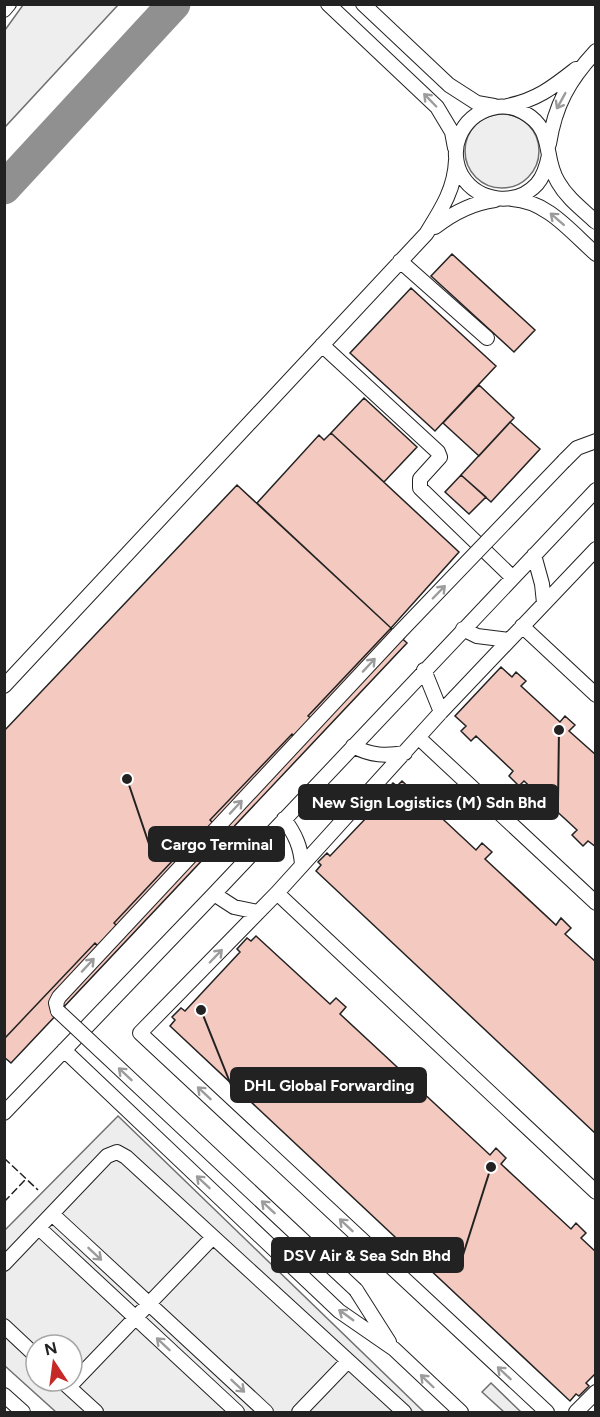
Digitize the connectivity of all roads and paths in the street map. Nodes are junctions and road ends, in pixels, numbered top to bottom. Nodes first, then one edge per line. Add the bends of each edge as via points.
1 (9, 4) edge
2 (328, 4) edge
3 (363, 4) edge
4 (4, 10) edge
5 (591, 56) edge
6 (501, 106) junction
7 (549, 151) junction
8 (456, 155) junction
9 (505, 199) junction
10 (596, 222) edge
11 (426, 234) junction
12 (596, 254) edge
13 (400, 261) junction
14 (487, 338) dead end
15 (322, 345) junction
16 (596, 441) edge
17 (596, 490) edge
18 (596, 549) edge
19 (534, 555) junction
20 (512, 577) junction
21 (544, 603) junction
22 (522, 626) junction
23 (463, 629) junction
24 (509, 640) junction
25 (424, 670) junction
26 (4, 686) edge
27 (596, 695) edge
28 (441, 712) junction
29 (419, 738) junction
30 (353, 746) junction
31 (405, 753) junction
32 (284, 819) junction
33 (302, 865) junction
34 (277, 893) junction
35 (214, 894) junction
36 (596, 903) edge
37 (258, 912) junction
38 (64, 1050) junction
39 (4, 1113) edge
40 (596, 1192) edge
41 (52, 1214) junction
42 (39, 1228) junction
43 (213, 1237) junction
44 (4, 1264) edge
45 (149, 1304) junction
46 (135, 1318) junction
47 (4, 1326) edge
48 (24, 1345) edge
49 (394, 1349) junction
50 (348, 1361) junction
51 (84, 1367) edge
52 (596, 1392) edge
53 (75, 1393) edge
54 (4, 1395) edge
55 (23, 1413) edge
56 (96, 1413) edge
57 (237, 1413) edge
58 (266, 1413) edge
59 (299, 1413) edge
60 (404, 1413) edge
61 (461, 1413) edge
62 (547, 1413) edge
63 (576, 1413) edge

1 - 4 street
8 -> 2 street via 452,132 437,107
3 - 6 street via 449,85 477,103
5 - 6 street via 542,95
5 -> 7 street via 557,107
6 - 7 street via 521,110 534,118 544,131
6 - 8 street via 484,110 468,122 458,138
7 - 9 street via 546,171 537,184 524,194
7 - 10 street via 550,165 559,184
8 - 9 street via 466,183 488,197
8 - 11 street via 452,189
9 - 11 street via 469,206
12 -> 9 street via 546,210 523,199
11 - 13 street
13 - 14 street
13 - 15 street
15 - 20 street via 438,452 440,457 420,479 420,488
15 - 26 street
49 -> 16 street, bridge via 356,1290 58,1011 56,1004 398,634 577,448
17 - 19 street
18 - 21 street
19 - 20 street
19 - 21 street
20 - 23 street
21 - 22 street
22 - 24 street
22 - 27 street
23 - 24 street via 477,636
23 - 25 street
24 - 28 street
25 - 28 street
25 - 30 street
28 - 29 street
29 - 31 street
29 - 36 street
30 - 31 street via 376,755
30 - 32 street
31 - 33 street
32 - 33 street via 297,839
32 - 35 street
33 - 34 street
34 - 37 street
34 - 40 street
35 - 37 street via 234,907
35 - 38 street
62 -> 37 street via 140,1034
38 - 39 street
49 -> 38 street via 339,1311
41 - 42 street
41 - 43 street via 106,1156 117,1152
41 -> 45 street
42 - 44 street
42 - 46 street
43 - 45 street
43 - 50 street
45 - 46 street
45 -> 58 street
46 - 51 street
57 -> 46 street
47 - 48 street
61 -> 49 street
50 - 59 street
50 - 60 street
52 - 63 street
53 - 56 street
54 - 55 street

